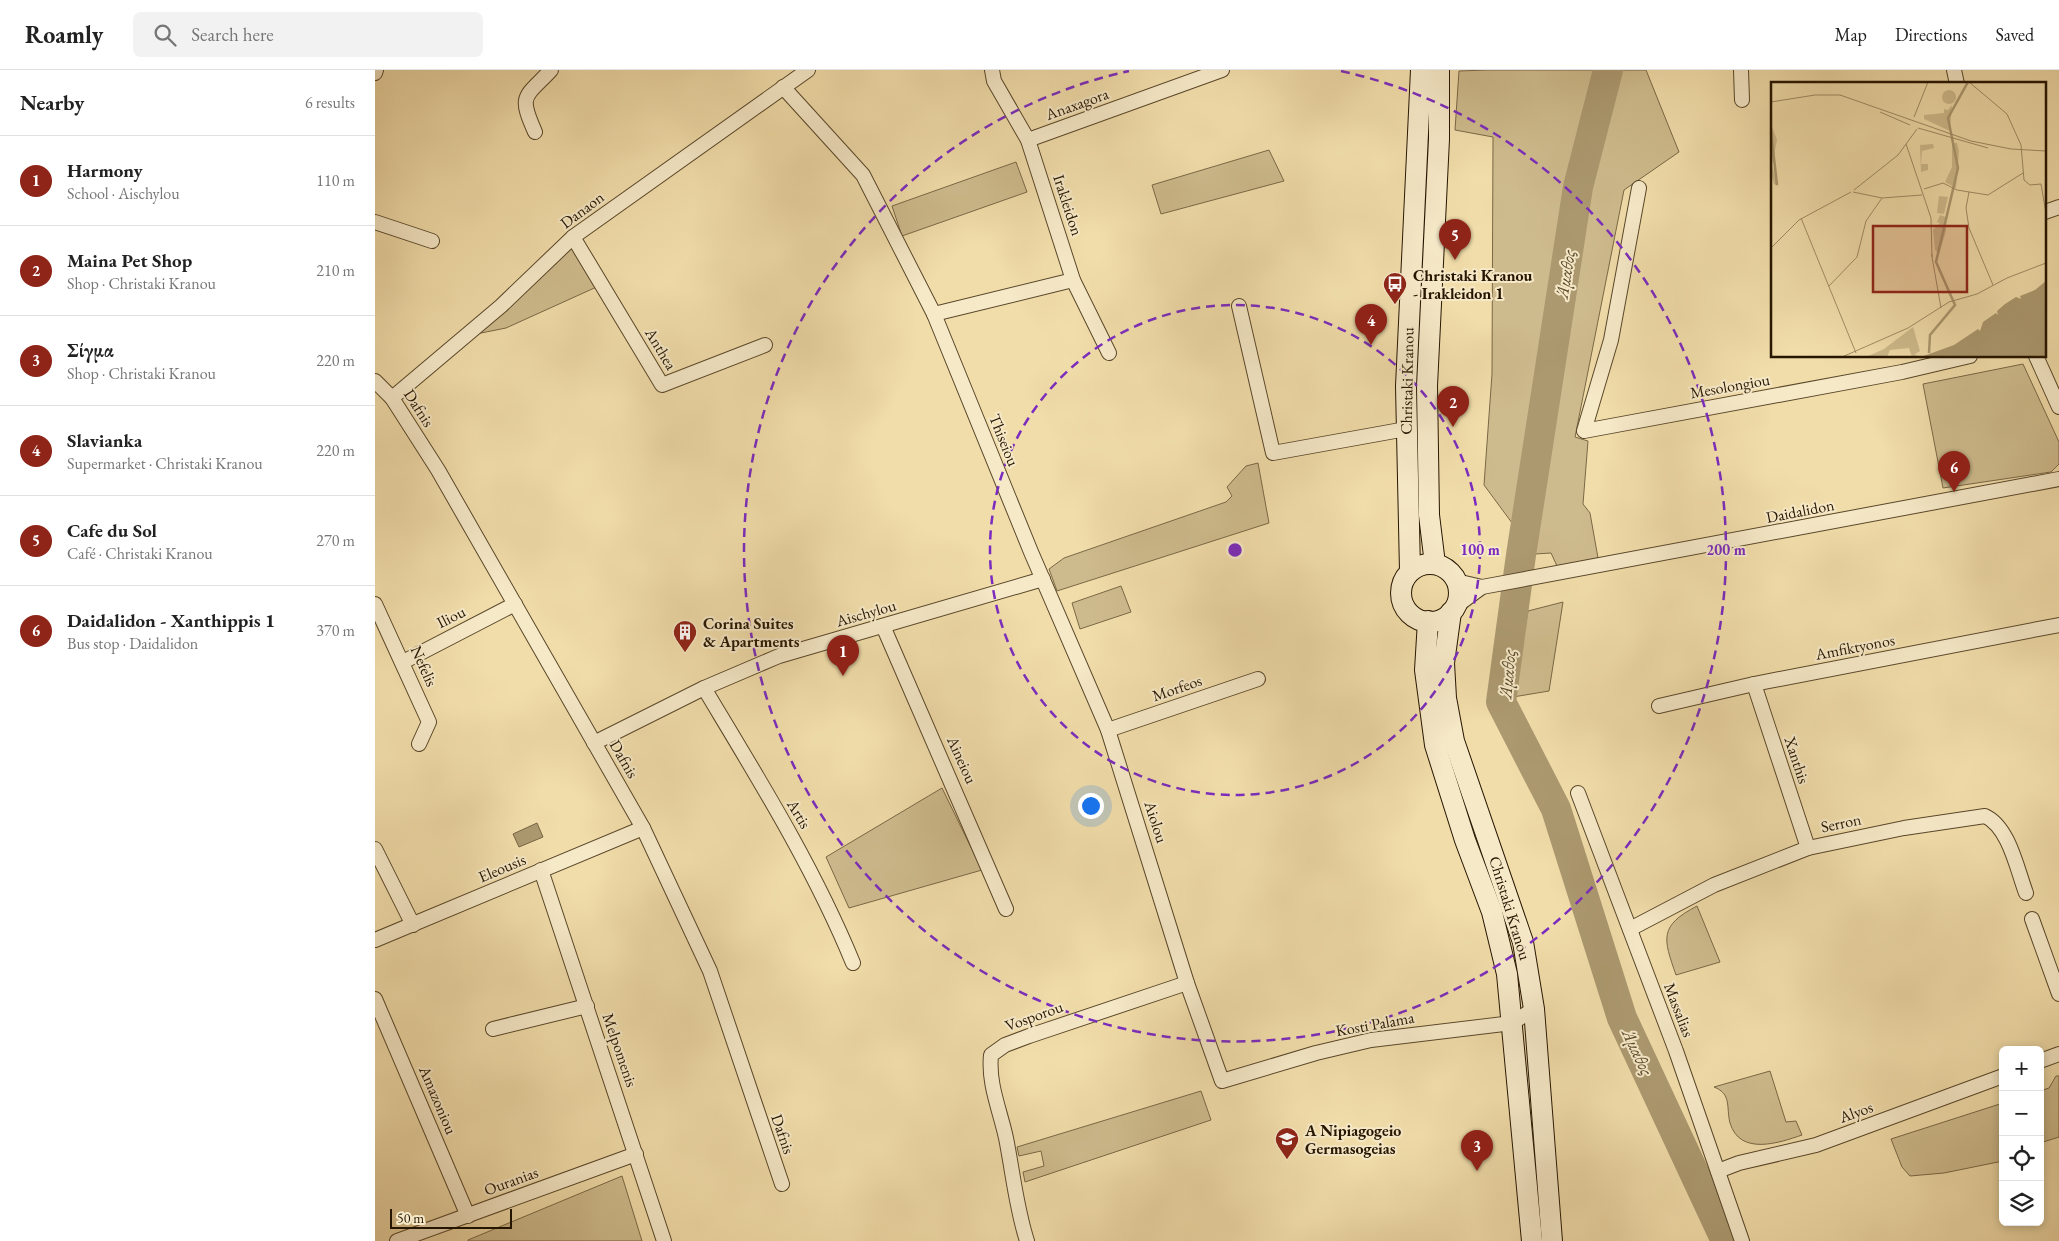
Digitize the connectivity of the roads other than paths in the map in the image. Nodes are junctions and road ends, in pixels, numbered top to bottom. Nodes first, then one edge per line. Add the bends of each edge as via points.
1 (551, 70) edge
2 (808, 70) edge
3 (992, 70) edge
4 (1222, 70) edge
5 (1421, 70) edge
6 (1439, 70) edge
7 (1741, 70) edge
8 (783, 87) junction
9 (1742, 100) dead end
10 (535, 132) dead end
11 (1028, 140) junction
12 (1639, 188) dead end
13 (2059, 207) edge
14 (2047, 211) edge
15 (375, 222) edge
16 (573, 238) junction
17 (432, 241) dead end
18 (1073, 280) junction
19 (1239, 306) dead end
20 (933, 314) junction
21 (765, 345) dead end
22 (1109, 353) dead end
23 (1962, 358) edge
24 (2037, 358) edge
25 (375, 381) edge
26 (392, 398) junction
27 (2059, 407) edge
28 (1406, 429) junction
29 (2059, 479) edge
30 (1435, 564) junction
31 (1410, 572) junction
32 (1043, 579) junction
33 (1456, 581) junction
34 (1482, 587) junction
35 (375, 604) edge
36 (515, 604) junction
37 (1453, 610) junction
38 (1428, 621) junction
39 (2059, 625) edge
40 (883, 626) junction
41 (403, 662) junction
42 (1257, 679) dead end
43 (1754, 684) junction
44 (705, 688) junction
45 (1659, 706) dead end
46 (1108, 730) junction
47 (594, 743) junction
48 (419, 744) dead end
49 (1578, 793) dead end
50 (643, 828) junction
51 (1808, 848) junction
52 (375, 849) edge
53 (541, 870) junction
54 (2026, 893) dead end
55 (1006, 909) dead end
56 (2032, 919) dead end
57 (413, 924) junction
58 (1630, 929) junction
59 (375, 940) edge
60 (853, 963) dead end
61 (1187, 982) junction
62 (2059, 994) edge
63 (375, 999) edge
64 (587, 1006) junction
65 (1534, 1009) junction
66 (1512, 1022) junction
67 (493, 1028) dead end
68 (2059, 1054) edge
69 (2044, 1060) edge
70 (1999, 1077) edge
71 (1223, 1081) joint
72 (636, 1154) junction
73 (1718, 1171) junction
74 (782, 1184) dead end
75 (468, 1216) junction
76 (400, 1240) edge
77 (664, 1241) edge
78 (1027, 1241) edge
79 (1532, 1241) edge
80 (1551, 1241) edge
81 (1742, 1241) edge

1 - 10 street via 525,98 524,108
2 - 8 street, Danaon
3 - 11 street, Irakleidon via 994,81
4 - 11 street, Anaxagora
5 - 28 main road, Christaki Kranou
6 - 30 main road, Christaki Kranou via 1439,139 1427,386 1429,515
7 - 9 street
8 - 16 street, Danaon
8 - 20 street, Thiseiou via 863,175
11 - 18 street, Irakleidon
12 - 23 street, Mesolongiou via 1611,340 1584,431
13 - 14 street
15 - 17 street
16 - 21 street, Anthea via 662,385
16 - 26 street, Danaon via 501,306
18 - 20 street
18 - 22 street, Irakleidon
19 - 28 street via 1273,453
20 - 32 street, Thiseiou
24 - 27 street
25 - 26 street, Dafnis
26 - 36 street, Dafnis via 438,470
28 - 31 main road, Christaki Kranou
29 - 34 street, Daidalidon
30 - 31 main road via 1420,566
30 - 33 main road via 1445,568
31 - 38 main road via 1402,586 1402,602 1412,615
32 - 40 street, Aischylou
32 - 46 street, Aiolou
33 - 34 street
33 - 37 main road via 1458,597
34 - 37 street
35 - 41 street, Nefelis
36 - 41 street, Iliou
36 - 47 street, Dafnis
37 - 38 main road via 1444,618
37 - 65 main road, Christaki Kranou via 1444,663 1446,698 1454,740 1523,942
38 - 66 main road, Christaki Kranou via 1425,670 1435,745 1502,949
39 - 43 street, Amfiktyonos
40 - 44 street, Aischylou via 779,656
40 - 55 street, Aineiou
41 - 48 street, Nefelis via 429,722
42 - 46 street, Morfeos
43 - 45 street, Amfiktyonos
43 - 51 street, Xanthis
44 - 47 street, Aischylou
44 - 60 street, Artis via 807,862 833,913
46 - 61 street, Aiolou
47 - 50 street, Dafnis
49 - 58 street, Massalias
50 - 53 street, Eleousis
50 - 74 street, Dafnis via 710,971
51 - 54 street, Serron via 1904,828 1985,816 2002,830
51 - 58 street, Serron via 1714,885
52 - 57 street
53 - 57 street, Eleousis
53 - 64 street, Melpomenis
56 - 62 street
57 - 59 street, Eleousis
58 - 73 street, Massalias
61 - 71 street, Aiolou
61 - 78 street, Vosporou via 1029,1036 1005,1045 991,1055 993,1089
63 - 75 street, Amazoniou
64 - 67 street
64 - 72 street, Melpomenis
65 - 66 street, Kosti Palama
65 - 80 main road, Christaki Kranou
66 - 71 street, Kosti Palama via 1371,1040
66 - 79 main road, Christaki Kranou
68 - 69 street
70 - 73 street, Alyos via 1816,1145
72 - 75 street, Ouranias
72 - 77 street, Melpomenis
73 - 81 street, Massalias
75 - 76 street, Ouranias

